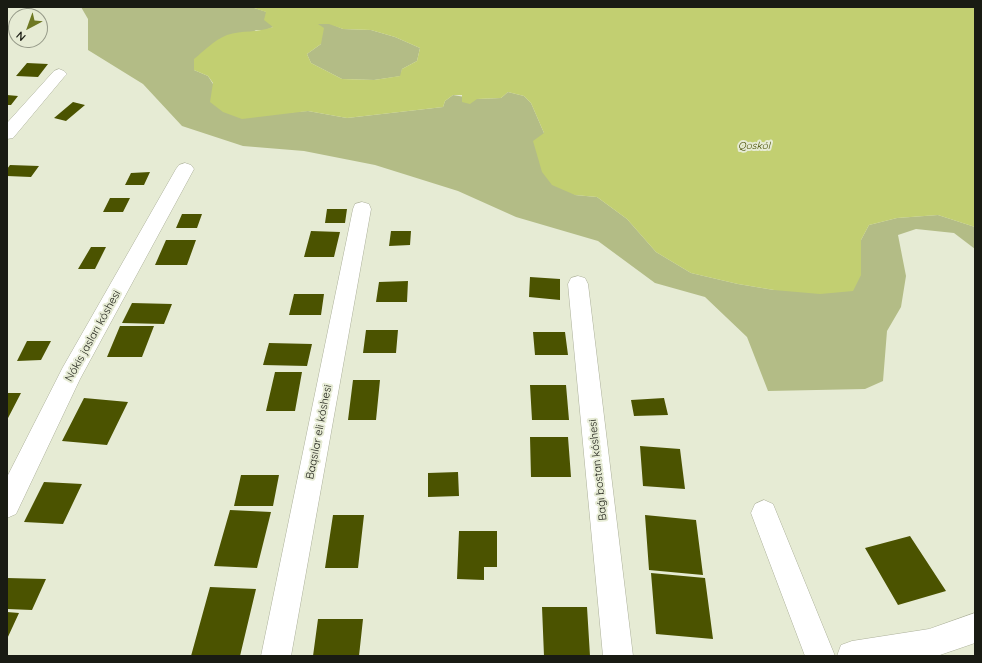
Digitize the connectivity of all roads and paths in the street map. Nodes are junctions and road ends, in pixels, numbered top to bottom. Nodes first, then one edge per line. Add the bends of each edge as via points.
1 (59, 74) dead end
2 (7, 134) edge
3 (185, 169) dead end
4 (362, 209) dead end
5 (578, 284) dead end
6 (7, 505) edge
7 (764, 513) dead end
8 (975, 628) edge
9 (276, 656) edge
10 (618, 656) edge
11 (820, 656) edge
12 (852, 656) edge

1 - 2 street
3 - 6 street, Nókis jasları kóshesi via 71,374
4 - 9 street, Baqsılar eli kóshesi
5 - 10 street, Baǵı bostan kóshesi
7 - 11 street
8 - 12 street via 929,644

